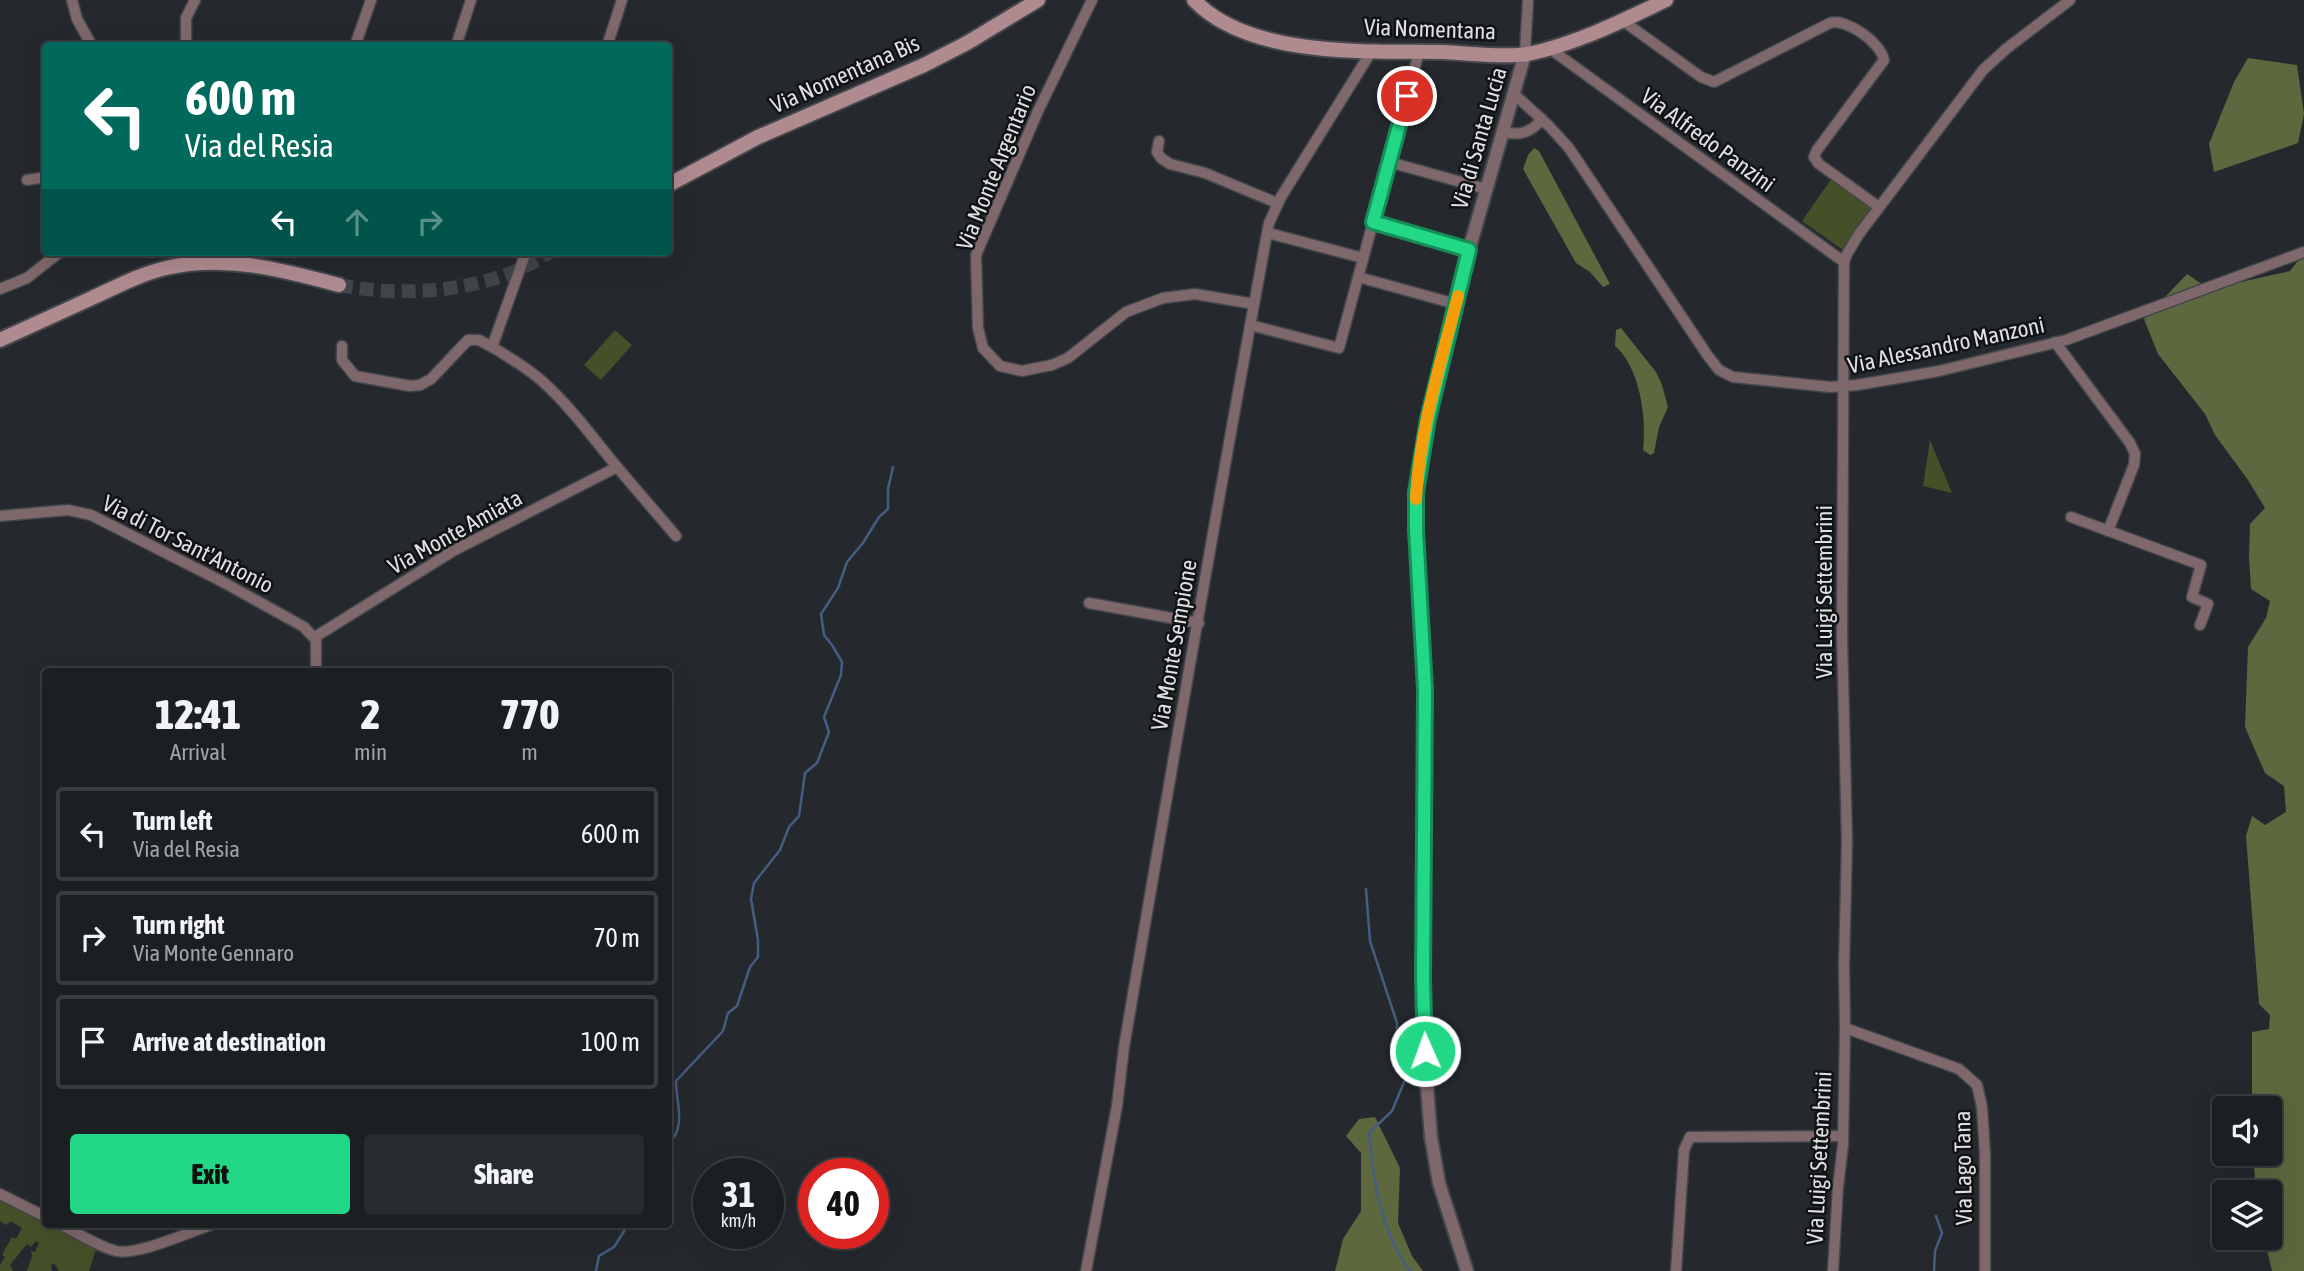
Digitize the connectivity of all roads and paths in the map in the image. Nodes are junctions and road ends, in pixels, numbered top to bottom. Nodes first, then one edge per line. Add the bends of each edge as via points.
1 (72, 0) edge
2 (195, 0) edge
3 (371, 0) edge
4 (471, 0) edge
5 (622, 0) edge
6 (1038, 0) edge
7 (1092, 0) edge
8 (1528, 0) edge
9 (1666, 0) edge
10 (2070, 0) edge
11 (1190, 1) edge
12 (1623, 21) junction
13 (90, 42) edge
14 (186, 42) edge
15 (356, 42) edge
16 (457, 42) edge
17 (608, 42) edge
18 (1549, 48) junction
19 (1371, 52) junction
20 (1419, 52) junction
21 (1525, 54) junction
22 (1513, 93) junction
23 (1542, 119) junction
24 (1502, 132) junction
25 (1159, 141) dead end
26 (1390, 162) junction
27 (42, 178) edge
28 (27, 180) dead end
29 (672, 183) edge
30 (1486, 189) junction
31 (1277, 203) junction
32 (1879, 207) junction
33 (1373, 222) junction
34 (1268, 233) junction
35 (1469, 250) junction
36 (2304, 252) edge
37 (55, 256) edge
38 (525, 256) edge
39 (1363, 258) junction
40 (1844, 262) junction
41 (1358, 277) junction
42 (339, 285) tunnel mouth
43 (0, 289) edge
44 (1254, 304) junction
45 (1456, 304) junction
46 (1250, 325) junction
47 (0, 340) edge
48 (2055, 342) junction
49 (341, 346) dead end
50 (492, 347) junction
51 (1843, 387) junction
52 (617, 467) junction
53 (0, 516) edge
54 (2071, 517) dead end
55 (2108, 531) junction
56 (676, 536) dead end
57 (1089, 603) dead end
58 (1199, 623) junction
59 (2200, 625) dead end
60 (315, 636) junction
61 (316, 668) edge
62 (1845, 1028) junction
63 (1843, 1136) junction
64 (0, 1194) edge
65 (42, 1215) edge
66 (68, 1228) edge
67 (202, 1228) edge
68 (1086, 1271) edge
69 (1467, 1271) edge
70 (1676, 1271) edge
71 (1833, 1271) edge
72 (1985, 1271) edge

1 - 13 street
2 - 14 street via 186,18
3 - 15 street
4 - 16 street
5 - 17 street
6 - 29 main road, Via Nomentana Bis via 924,65 758,137
7 - 44 street, Via Monte Argentario via 976,254 982,346 1000,366 1021,371 1068,358 1126,312 1163,298 1195,293
8 - 21 street
9 - 12 main road, Via Nomentana
10 - 32 street, Via Luigi Settembrini via 1983,70
11 - 19 main road, Via Nomentana via 1217,20 1255,37
12 - 18 main road, Via Nomentana
12 - 32 street via 1714,82 1830,23 1842,21 1854,28 1880,49 1884,60 1814,158
18 - 21 main road, Via Nomentana
18 - 40 street, Via Alfredo Panzini
19 - 20 main road, Via Nomentana
19 - 31 street, Via Monte Sempione
20 - 21 main road, Via Nomentana
20 - 26 street
21 - 22 street, Via di Santa Lucia
22 - 23 street, Via Alessandro Manzoni
22 - 24 street, Via di Santa Lucia
23 - 24 street via 1524,133
23 - 51 street, Via Alessandro Manzoni via 1576,157 1719,370 1748,379
24 - 30 street, Via di Santa Lucia
25 - 31 street via 1157,152 1168,162
26 - 30 street
26 - 33 street
27 - 28 street
30 - 35 street, Via di Santa Lucia
31 - 34 street, Via Monte Sempione
32 - 40 street, Via Luigi Settembrini
33 - 35 street
33 - 39 street
34 - 39 street
34 - 44 street, Via Monte Sempione
35 - 45 street, Via di Santa Lucia
36 - 48 street, Via Alessandro Manzoni
37 - 43 street via 27,278
38 - 50 street
39 - 41 street
40 - 51 street, Via Luigi Settembrini
41 - 45 street
41 - 46 street via 1339,348
42 - 47 main road via 243,264 168,267
44 - 46 street, Via Monte Sempione
45 - 69 street, Via di Santa Lucia via 1421,452 1416,530 1425,689 1423,979 1429,1118 1441,1194
46 - 58 street, Via Monte Sempione
48 - 51 street, Via Alessandro Manzoni via 1939,371
48 - 55 street via 2135,454
49 - 50 street via 342,360 355,376 415,386 431,379 468,340
50 - 52 street via 552,390
51 - 62 street, Via Luigi Settembrini
52 - 56 street
52 - 60 street, Via Monte Amiata via 453,551
53 - 60 street, Via di Tor Sant'Antonio via 61,510 91,515 221,581
54 - 55 street
55 - 59 street via 2201,565 2192,597 2208,604
57 - 58 street
58 - 68 street, Via Monte Sempione
60 - 61 street
62 - 63 street, Via Luigi Settembrini
62 - 72 street, Via Lago Tana via 1959,1069 1977,1084 1985,1153
63 - 70 street via 1690,1138 1684,1150
63 - 71 street, Via Luigi Settembrini
64 - 65 street
66 - 67 street via 123,1252

